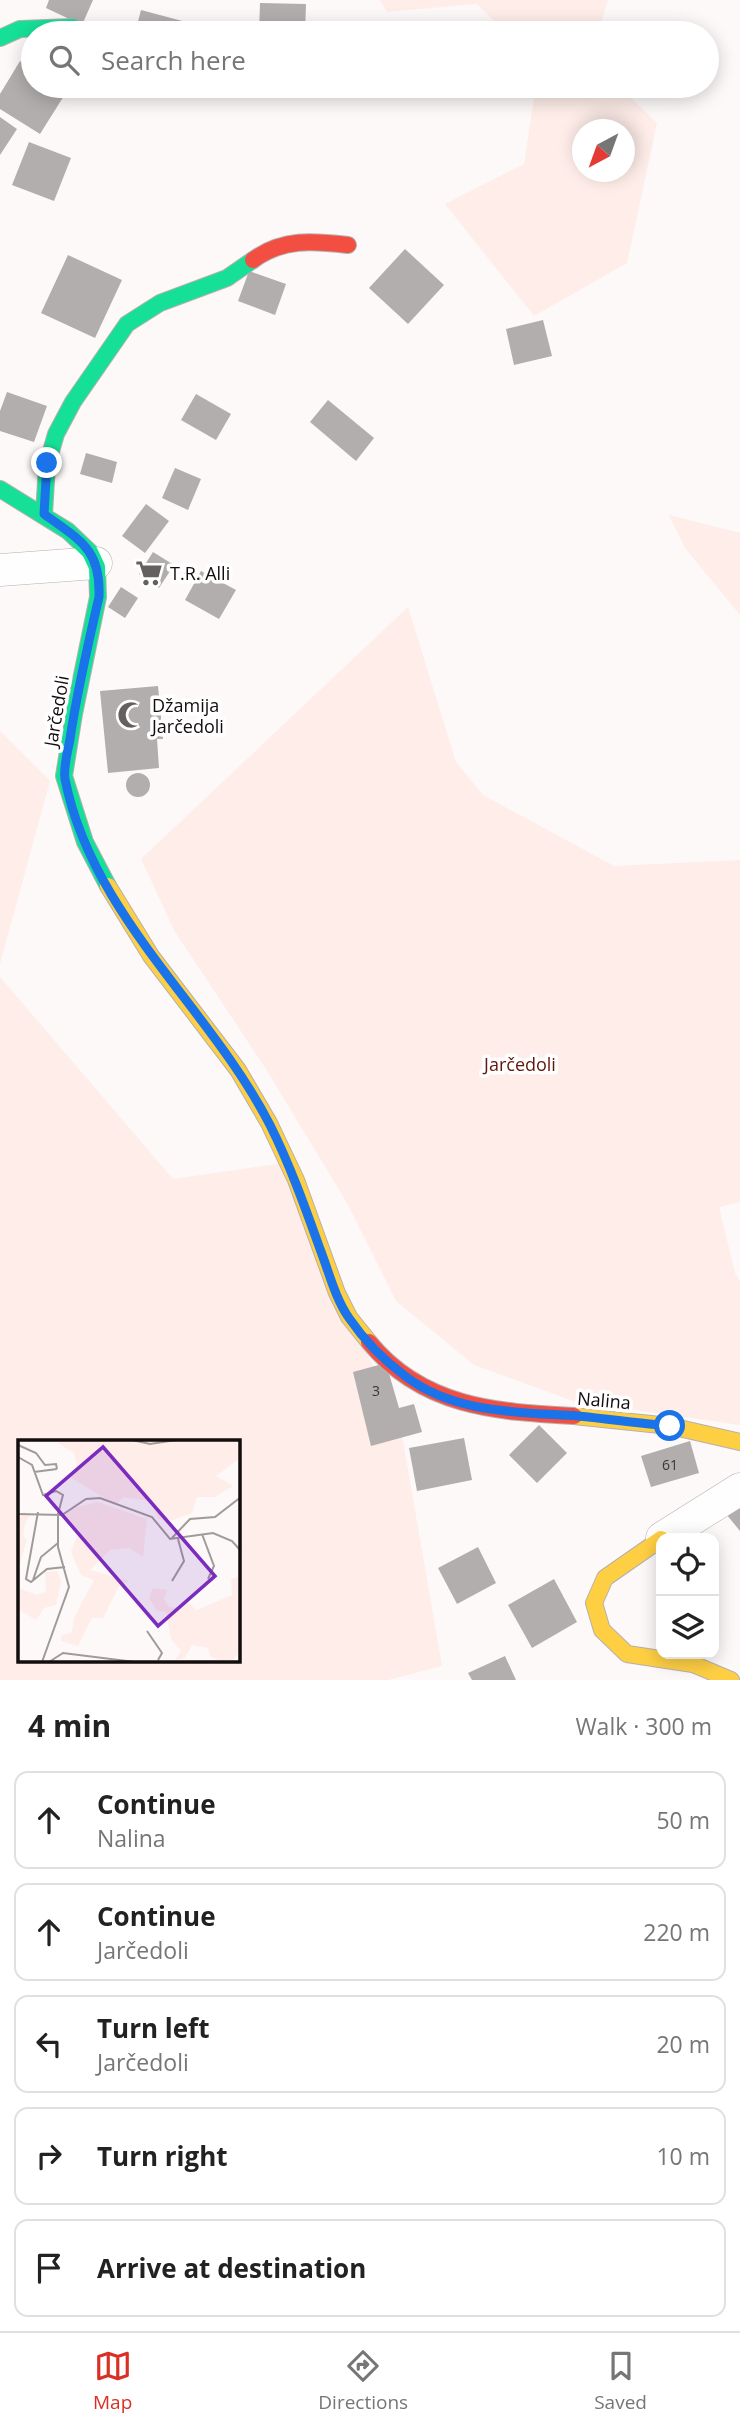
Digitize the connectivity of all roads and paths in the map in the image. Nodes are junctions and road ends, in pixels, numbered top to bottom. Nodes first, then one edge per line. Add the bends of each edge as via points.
1 (21, 29) edge
2 (0, 38) edge
3 (348, 245) dead end
4 (0, 489) edge
5 (44, 514) junction
6 (96, 563) junction
7 (0, 570) edge
8 (462, 1404) joint
9 (740, 1442) edge
10 (740, 1489) edge
11 (671, 1533) edge
12 (656, 1543) edge
13 (731, 1680) edge

1 - 2 street
3 - 5 street via 280,245 217,283 165,299 139,313 70,409 51,446
4 - 5 street
5 - 6 street via 86,546
6 - 7 street
6 - 8 street, Jarčedoli via 99,597 64,776 85,842 151,956 238,1070 269,1123 349,1317 406,1377
8 - 9 street, Nalina via 513,1413 670,1426
10 - 11 street
12 - 13 street via 606,1578 594,1603 602,1630 627,1654 693,1664

